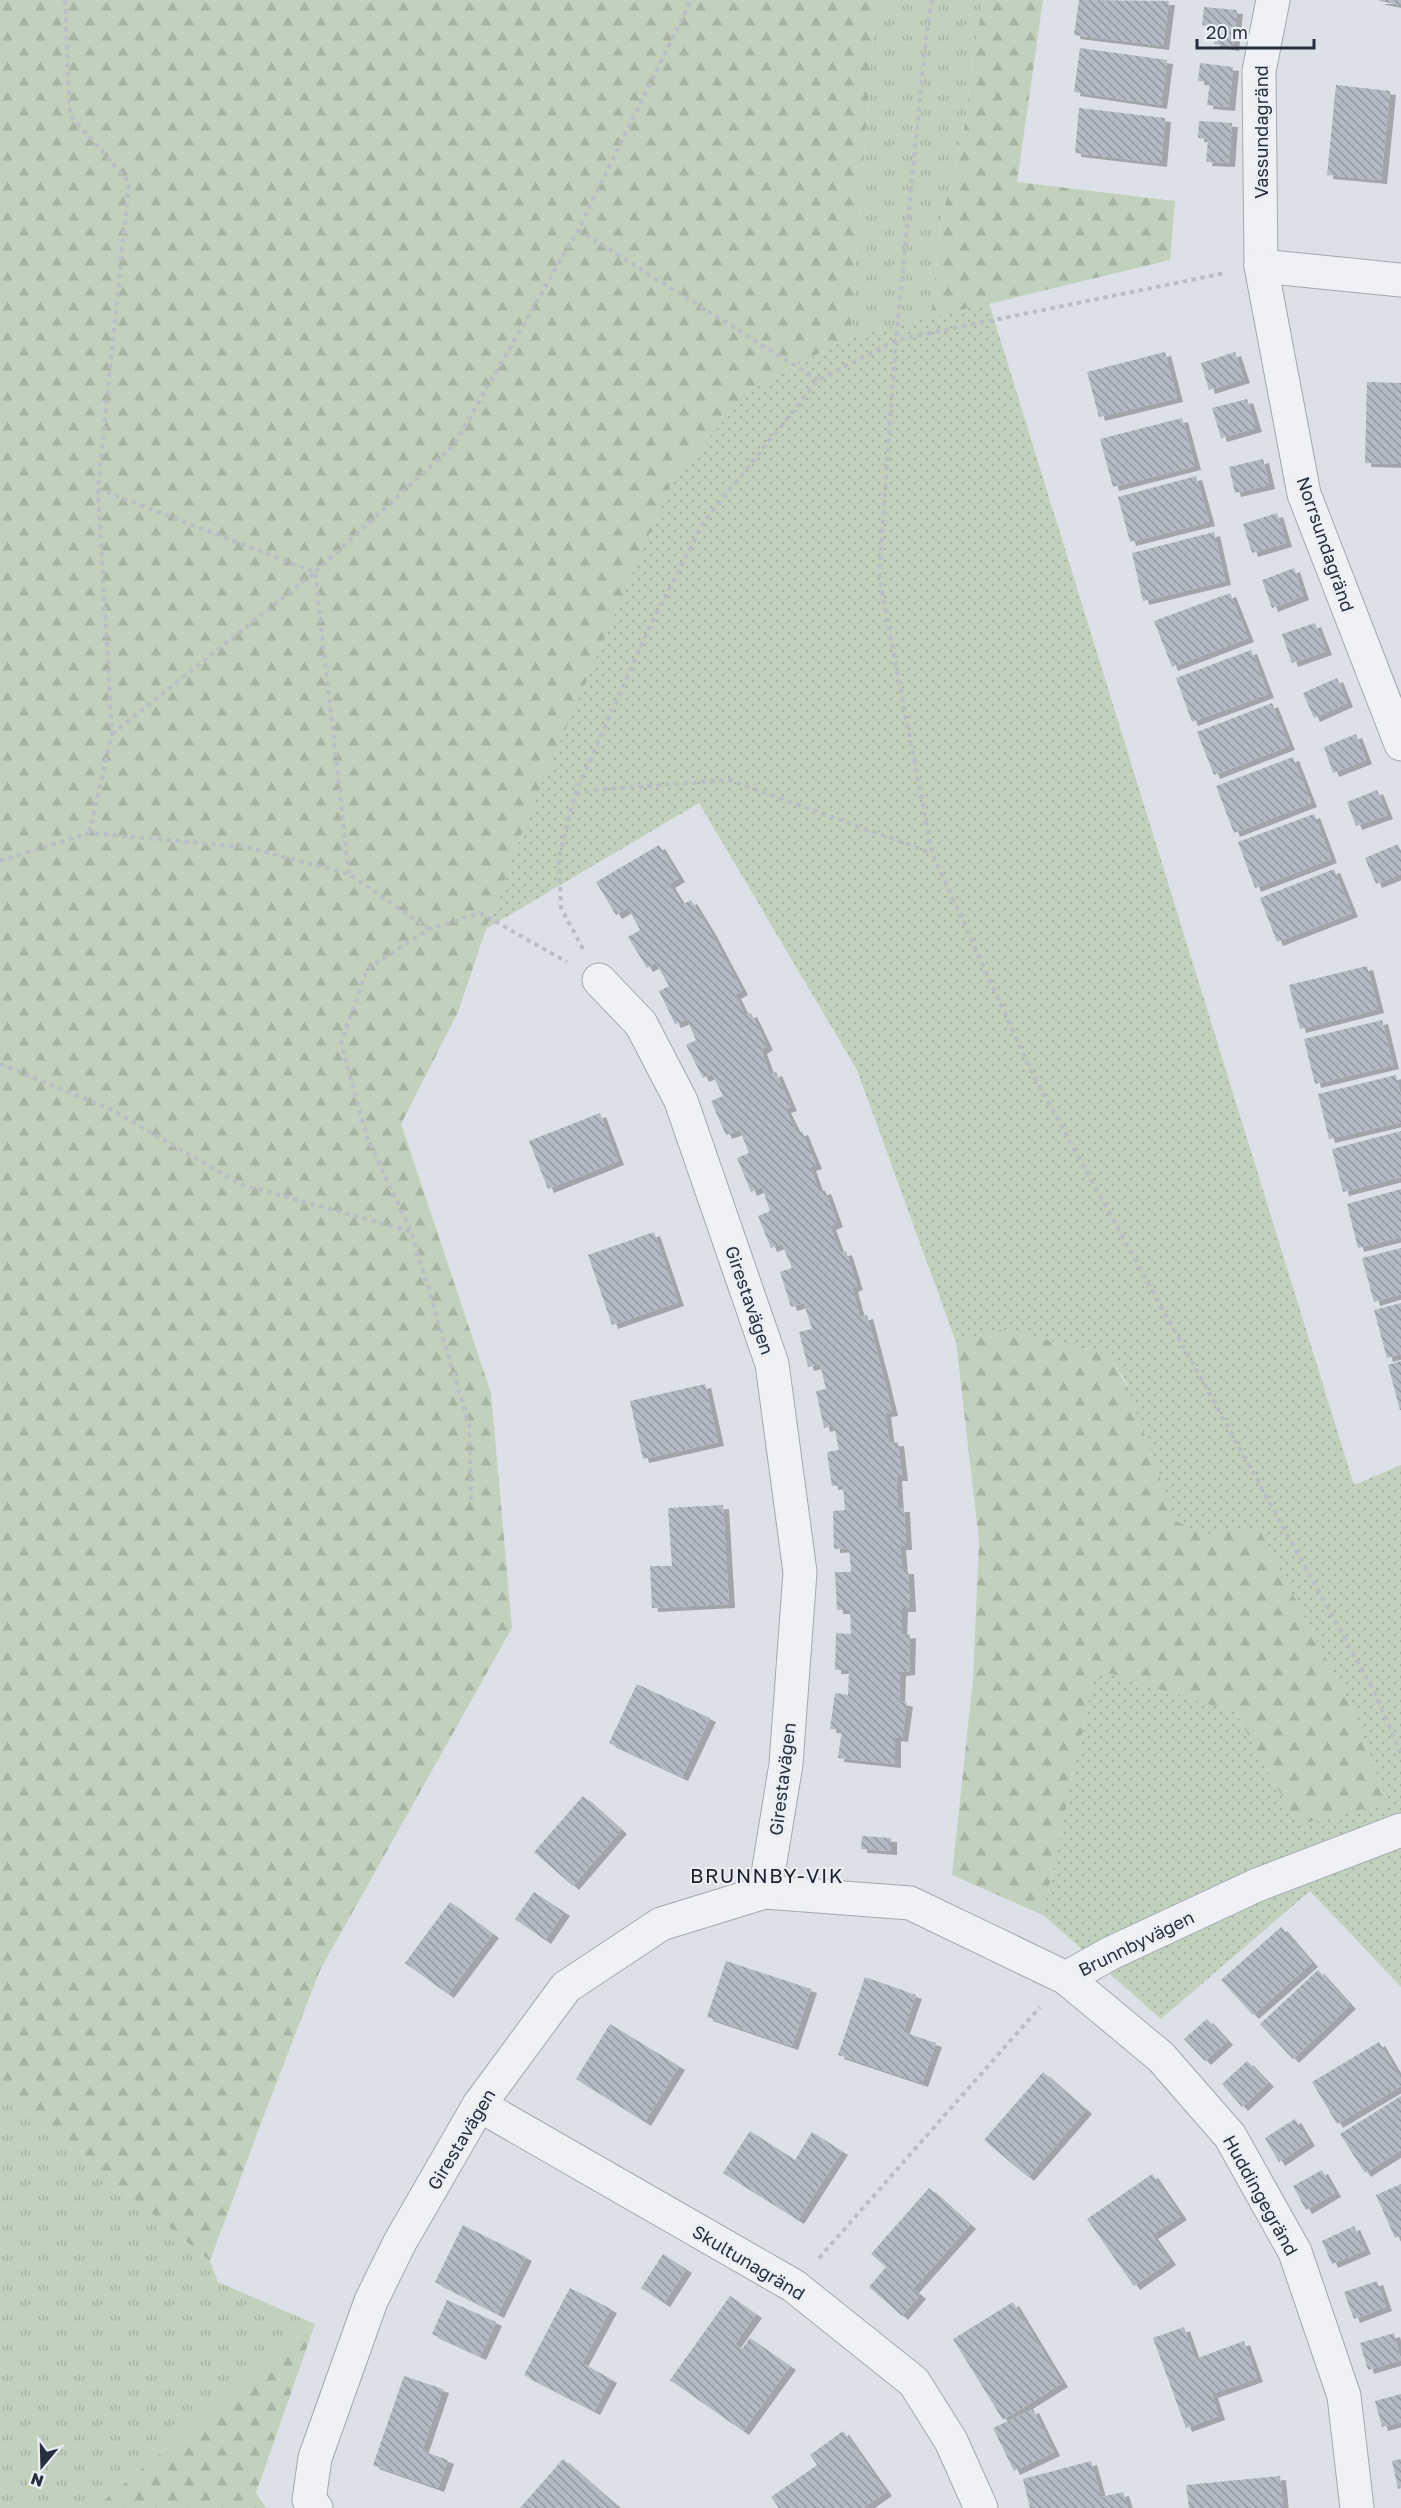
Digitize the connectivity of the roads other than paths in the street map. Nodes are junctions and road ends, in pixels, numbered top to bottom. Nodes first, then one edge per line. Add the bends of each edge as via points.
1 (1273, 0) edge
2 (1261, 266) junction
3 (1401, 280) edge
4 (1401, 744) edge
5 (599, 980) road end
6 (1401, 1830) edge
7 (765, 1892) junction
8 (1066, 1978) junction
9 (479, 2105) junction
10 (313, 2504) edge
11 (981, 2508) edge
12 (1357, 2508) edge

1 - 2 street, Vassundagränd via 1259,71
2 - 3 street
2 - 4 street, Norrsundagränd via 1304,494
5 - 7 street, Girestavägen via 641,1024 681,1101 772,1364 800,1572 786,1764
6 - 8 street, Brunnbyvägen via 1257,1885
7 - 8 street, Brunnbyvägen via 910,1903
7 - 9 street, Girestavägen via 661,1924 566,1987
8 - 12 street, Huddingegränd via 1161,2057 1230,2136 1295,2252 1344,2396
9 - 10 street, Girestavägen via 400,2242 371,2301 315,2458
9 - 11 street, Skultunagränd via 794,2286 914,2382 951,2441

